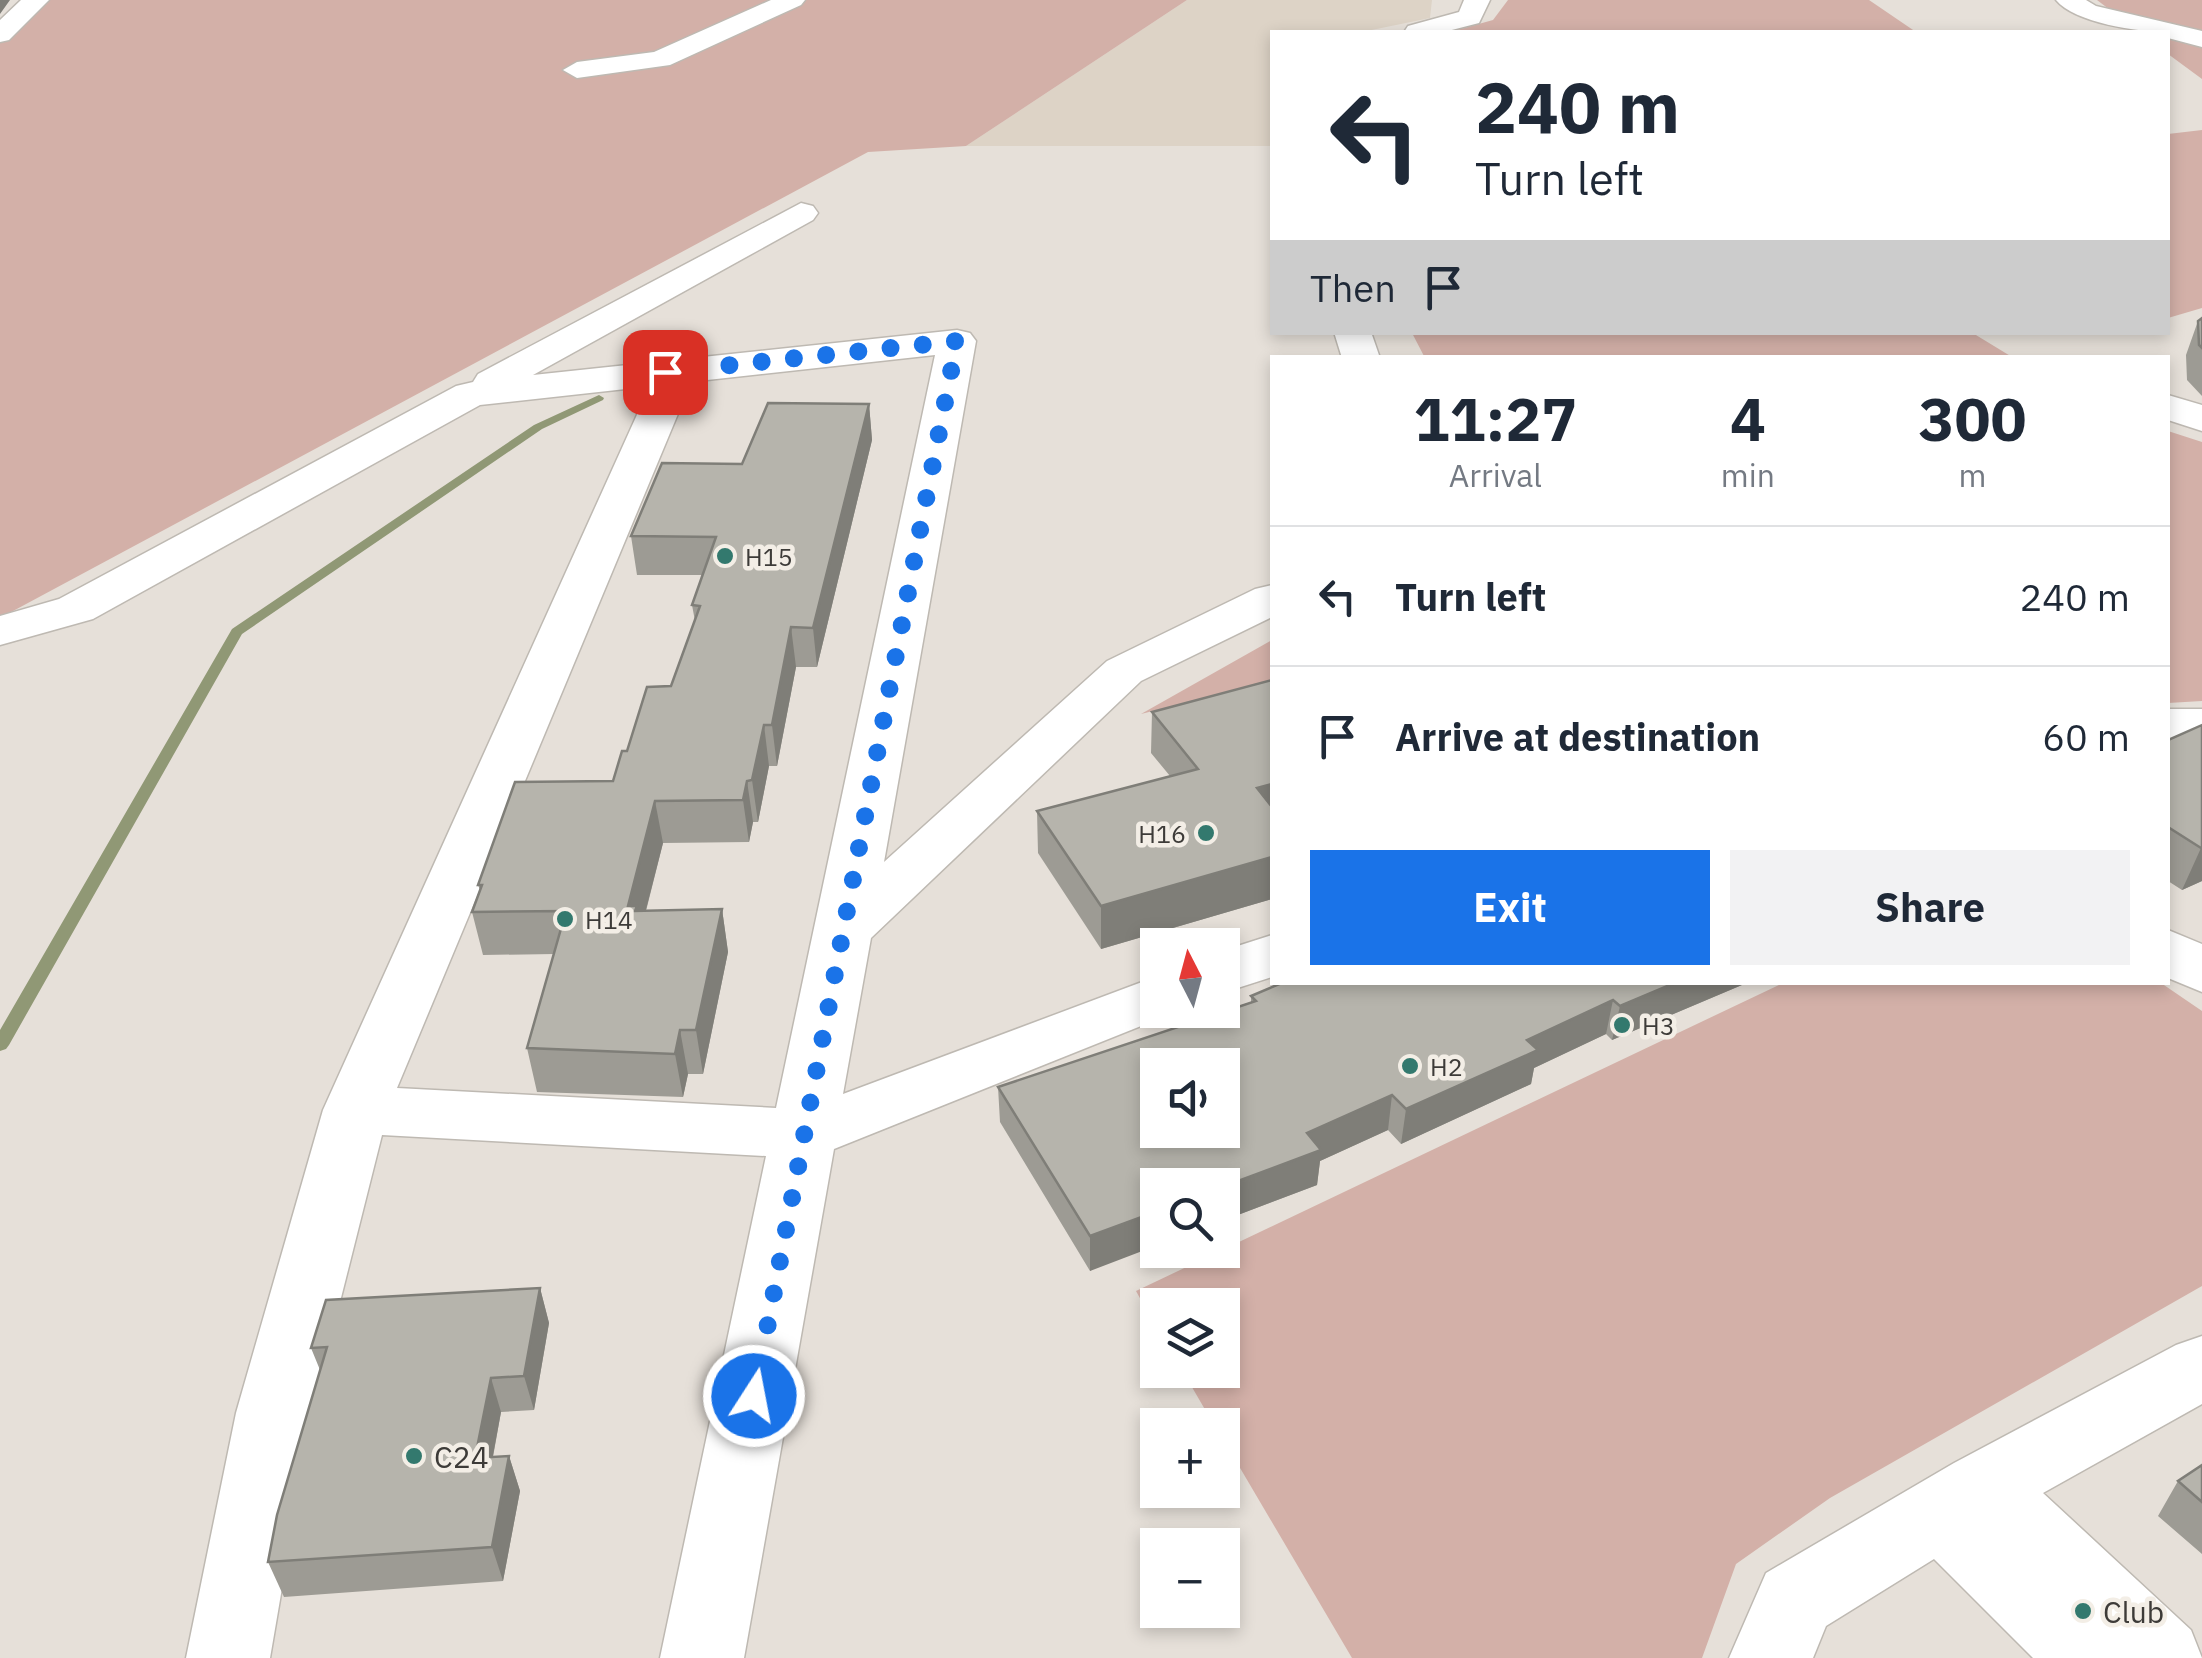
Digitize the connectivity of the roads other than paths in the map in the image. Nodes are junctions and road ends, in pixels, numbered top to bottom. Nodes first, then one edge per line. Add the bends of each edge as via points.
1 (36, 0) edge
2 (792, 0) edge
3 (1477, 0) edge
4 (2069, 0) edge
5 (1424, 30) edge
6 (2167, 30) edge
7 (2170, 31) edge
8 (0, 34) edge
9 (2202, 39) edge
10 (577, 70) dead end
11 (800, 213) dead end
12 (470, 394) junction
13 (666, 398) dead end
14 (2170, 408) edge
15 (2202, 419) edge
16 (1270, 599) edge
17 (0, 630) edge
18 (2170, 724) edge
19 (2202, 724) edge
20 (840, 934) junction
21 (2170, 951) edge
22 (1270, 957) edge
23 (1240, 967) edge
24 (2202, 972) edge
25 (1140, 1004) edge
26 (356, 1110) junction
27 (806, 1134) junction
28 (2202, 1367) edge
29 (1961, 1499) junction
30 (228, 1658) edge
31 (702, 1658) edge
32 (1771, 1658) edge
33 (2091, 1658) edge
34 (2161, 1658) edge

1 - 8 street
2 - 10 street via 660,59
3 - 5 street via 1470,18
4 - 6 street via 2090,14
7 - 9 street
11 - 12 street
12 - 17 street via 76,610
12 - 20 street via 957,341
13 - 26 street
14 - 15 street
16 - 20 street via 1124,671
18 - 19 street
20 - 27 street
21 - 24 street
22 - 23 street
25 - 27 street
26 - 27 street
26 - 30 street via 274,1413
27 - 31 street
28 - 29 street
29 - 32 street via 1794,1600
29 - 33 street
29 - 34 street

